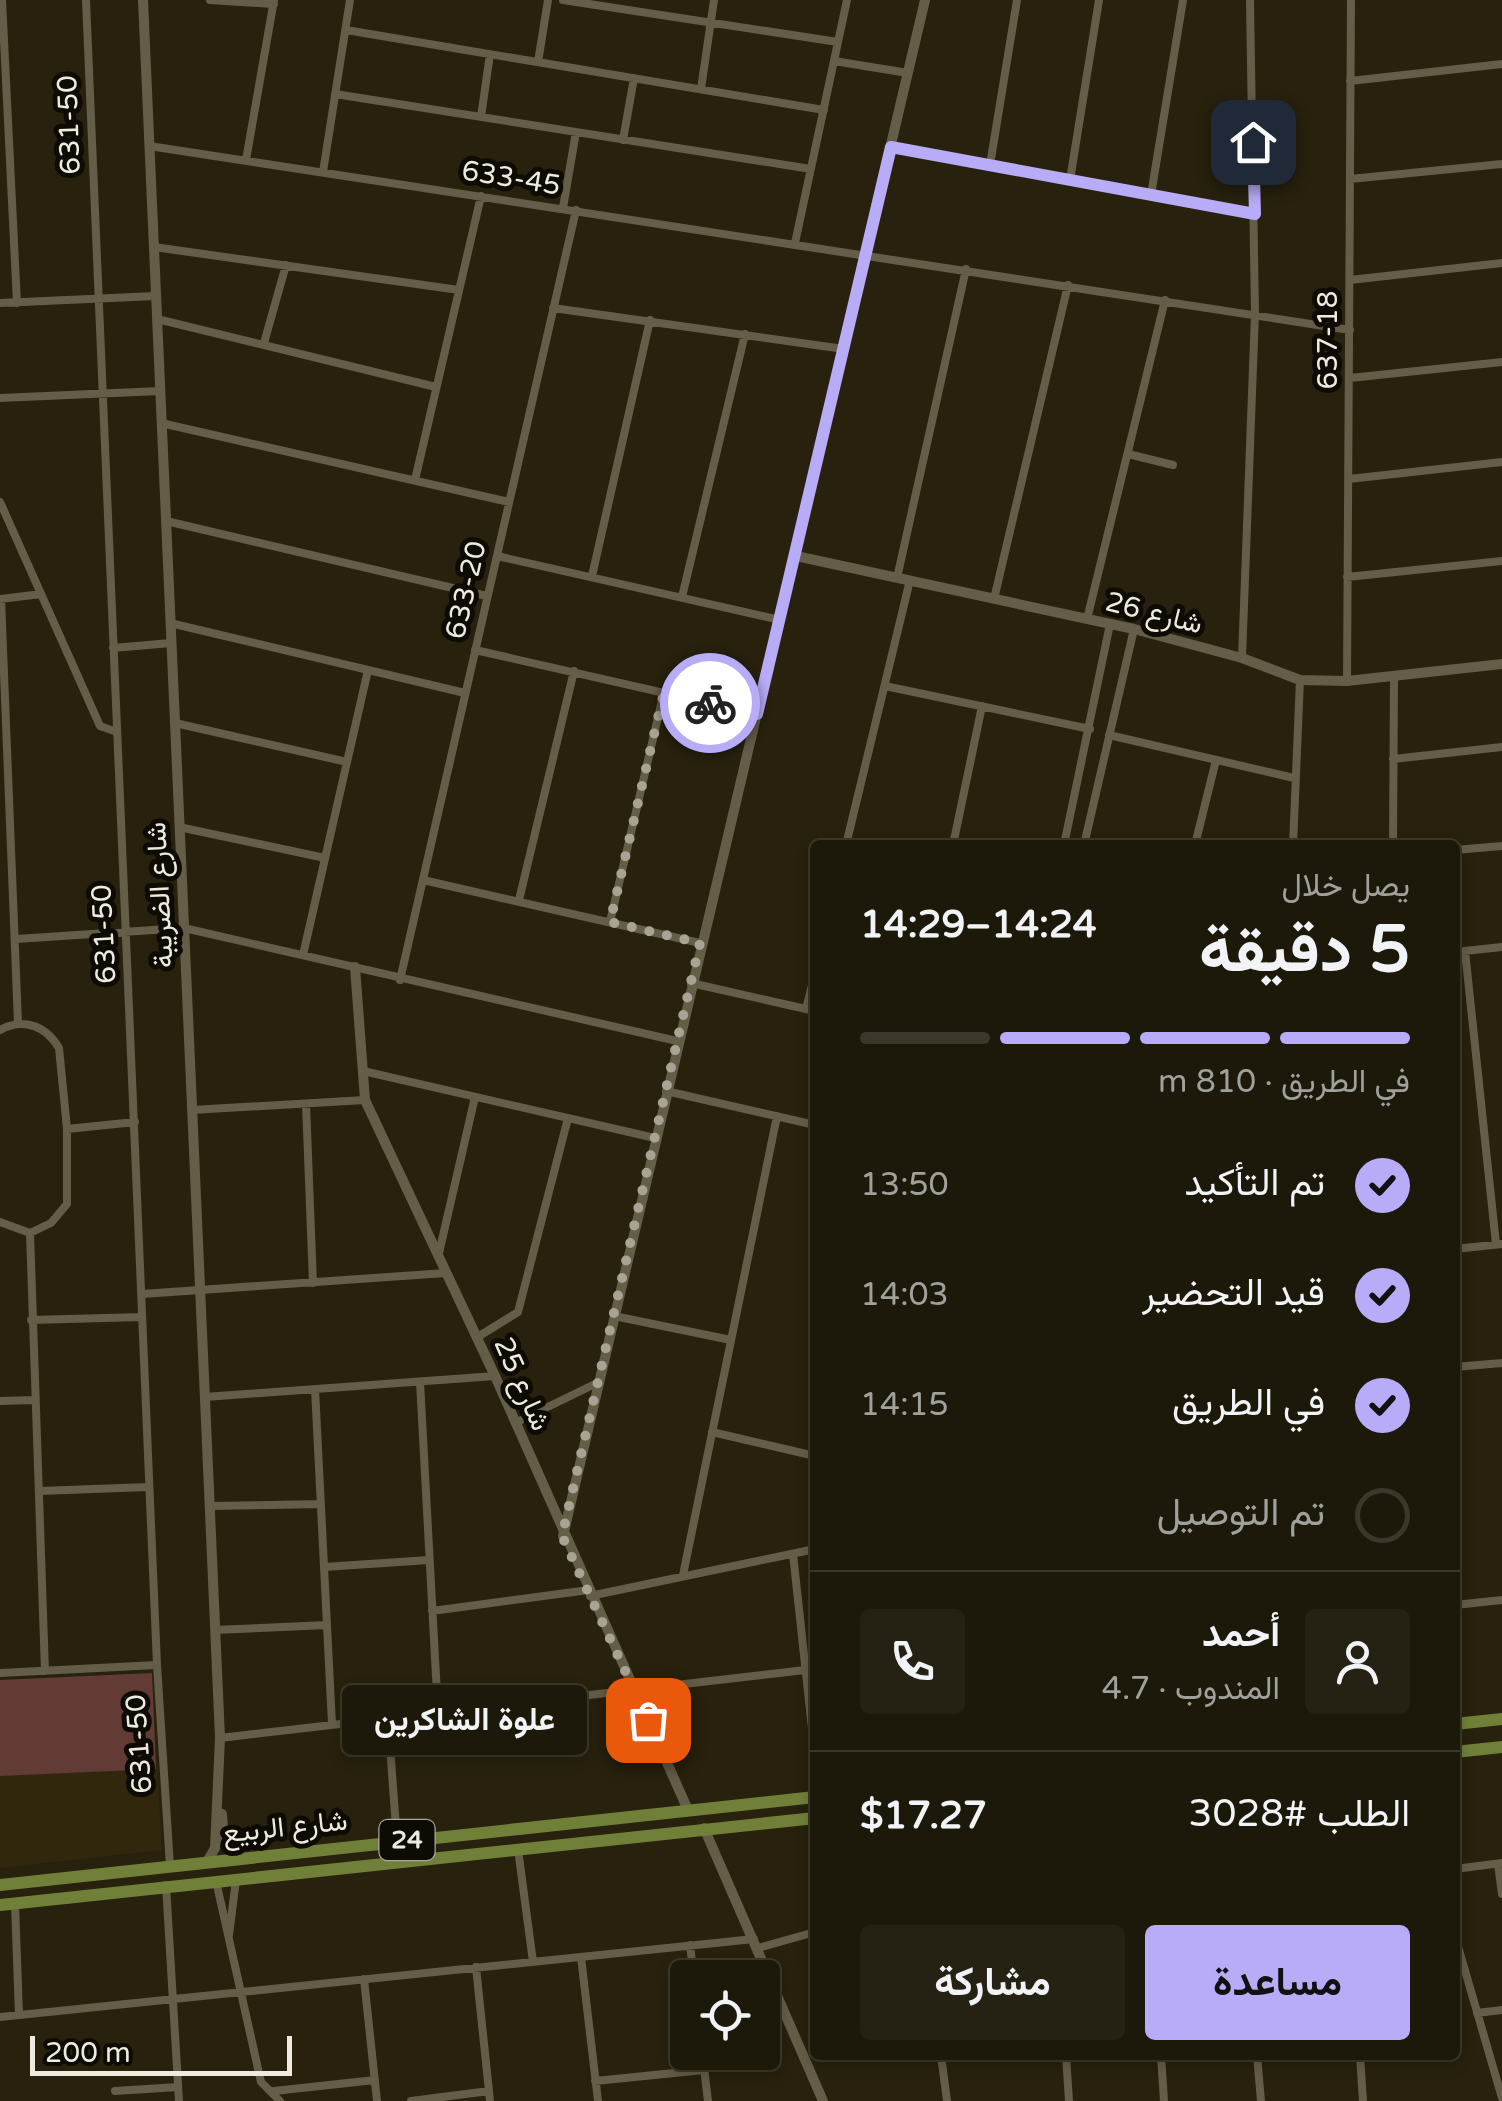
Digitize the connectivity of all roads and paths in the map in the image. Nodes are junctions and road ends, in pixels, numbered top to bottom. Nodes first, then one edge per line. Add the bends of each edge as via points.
1 (2, 0) edge
2 (86, 0) edge
3 (142, 0) edge
4 (210, 0) edge
5 (350, 0) edge
6 (548, 0) edge
7 (563, 0) edge
8 (714, 0) edge
9 (847, 0) edge
10 (925, 0) edge
11 (1017, 0) edge
12 (1100, 0) edge
13 (1182, 0) edge
14 (1250, 0) edge
15 (1351, 0) edge
16 (274, 2) edge
17 (710, 22) junction
18 (346, 30) junction
19 (838, 42) junction
20 (490, 54) junction
21 (834, 61) junction
22 (538, 62) junction
23 (1502, 64) edge
24 (908, 73) junction
25 (634, 78) junction
26 (1350, 80) junction
27 (701, 89) junction
28 (335, 94) junction
29 (824, 110) junction
30 (482, 118) junction
31 (576, 132) junction
32 (624, 140) junction
33 (149, 146) junction
34 (891, 147) junction
35 (246, 160) junction
36 (1502, 164) edge
37 (990, 165) junction
38 (812, 169) junction
39 (323, 172) junction
40 (1350, 179) junction
41 (1070, 180) junction
42 (1151, 195) junction
43 (481, 196) junction
44 (563, 208) junction
45 (576, 210) junction
46 (1255, 214) junction
47 (795, 243) junction
48 (154, 247) junction
49 (866, 254) junction
50 (1502, 263) edge
51 (286, 265) junction
52 (966, 269) junction
53 (1350, 280) junction
54 (1068, 285) junction
55 (459, 290) junction
56 (156, 296) junction
57 (99, 299) junction
58 (1165, 300) junction
59 (0, 303) edge
60 (17, 303) junction
61 (553, 308) junction
62 (1255, 314) junction
63 (157, 319) junction
64 (650, 320) junction
65 (1350, 330) junction
66 (745, 334) junction
67 (264, 343) junction
68 (844, 349) junction
69 (1502, 362) edge
70 (1350, 378) junction
71 (436, 387) junction
72 (103, 392) junction
73 (160, 392) junction
74 (0, 398) edge
75 (162, 423) junction
76 (1128, 454) junction
77 (1502, 462) edge
78 (1173, 466) dead end
79 (1350, 478) junction
80 (415, 480) junction
81 (0, 502) edge
82 (509, 502) junction
83 (166, 521) junction
84 (496, 556) junction
85 (796, 556) junction
86 (1502, 561) edge
87 (592, 576) junction
88 (1347, 577) junction
89 (897, 578) junction
90 (910, 580) junction
91 (41, 594) junction
92 (487, 596) junction
93 (682, 597) junction
94 (0, 598) edge
95 (994, 599) junction
96 (1087, 619) junction
97 (782, 620) junction
98 (170, 623) junction
99 (1110, 624) junction
100 (1134, 630) junction
101 (171, 643) junction
102 (113, 648) junction
103 (475, 650) junction
104 (1242, 658) junction
105 (1502, 664) edge
106 (368, 670) junction
107 (574, 671) junction
108 (1394, 676) junction
109 (1300, 680) junction
110 (1347, 681) junction
111 (885, 686) junction
112 (664, 692) junction
113 (465, 693) junction
114 (982, 706) junction
115 (757, 714) junction
116 (175, 723) junction
117 (1090, 730) junction
118 (117, 732) junction
119 (1109, 734) junction
120 (1502, 747) edge
121 (1393, 759) junction
122 (1216, 760) junction
123 (347, 762) junction
124 (1294, 778) junction
125 (180, 827) junction
126 (847, 840) edge
127 (955, 840) edge
128 (1065, 840) edge
129 (1085, 840) edge
130 (1196, 840) edge
131 (1293, 840) edge
132 (1392, 840) edge
133 (1502, 846) edge
134 (1460, 850) edge
135 (326, 858) junction
136 (13, 864) junction
137 (0, 865) edge
138 (422, 880) junction
139 (519, 900) junction
140 (610, 922) junction
141 (184, 928) junction
142 (126, 932) junction
143 (16, 938) junction
144 (700, 943) junction
145 (1502, 947) edge
146 (1460, 951) edge
147 (303, 955) junction
148 (356, 967) junction
149 (400, 980) junction
150 (690, 983) junction
151 (810, 1009) edge
152 (18, 1022) junction
153 (0, 1030) edge
154 (677, 1041) junction
155 (363, 1071) junction
156 (666, 1090) junction
157 (475, 1096) junction
158 (364, 1100) junction
159 (306, 1104) junction
160 (192, 1110) junction
161 (777, 1116) junction
162 (568, 1118) junction
163 (136, 1122) junction
164 (810, 1124) edge
165 (67, 1129) junction
166 (654, 1138) junction
167 (0, 1222) edge
168 (30, 1233) junction
169 (1499, 1244) edge
170 (1460, 1248) edge
171 (438, 1256) junction
172 (446, 1274) junction
173 (313, 1283) junction
174 (200, 1290) junction
175 (142, 1294) junction
176 (614, 1316) junction
177 (142, 1317) junction
178 (31, 1320) junction
179 (476, 1338) junction
180 (731, 1340) junction
181 (1502, 1363) edge
182 (1460, 1367) edge
183 (494, 1376) junction
184 (420, 1382) junction
185 (597, 1383) junction
186 (315, 1389) junction
187 (205, 1397) junction
188 (34, 1400) junction
189 (0, 1401) edge
190 (515, 1423) junction
191 (712, 1432) junction
192 (810, 1454) edge
193 (149, 1487) junction
194 (38, 1492) junction
195 (321, 1504) junction
196 (210, 1506) junction
197 (562, 1536) junction
198 (810, 1550) edge
199 (792, 1554) junction
200 (429, 1560) junction
201 (324, 1567) junction
202 (683, 1575) junction
203 (590, 1593) junction
204 (1502, 1600) edge
205 (1460, 1605) edge
206 (432, 1611) junction
207 (327, 1625) junction
208 (215, 1630) junction
209 (157, 1664) junction
210 (805, 1670) junction
211 (45, 1671) junction
212 (0, 1673) edge
213 (635, 1690) junction
214 (438, 1713) junction
215 (810, 1713) edge
216 (1502, 1718) edge
217 (388, 1719) junction
218 (1460, 1723) edge
219 (332, 1724) junction
220 (220, 1738) junction
221 (1502, 1746) edge
222 (1460, 1751) edge
223 (219, 1788) junction
224 (810, 1798) edge
225 (688, 1810) junction
226 (627, 1816) junction
227 (810, 1818) edge
228 (590, 1821) junction
229 (704, 1828) junction
230 (630, 1836) junction
231 (593, 1840) junction
232 (396, 1841) junction
233 (518, 1849) junction
234 (241, 1857) junction
235 (208, 1860) junction
236 (1500, 1863) edge
237 (170, 1866) junction
238 (1460, 1868) edge
239 (236, 1878) junction
240 (216, 1880) junction
241 (0, 1885) edge
242 (166, 1885) junction
243 (1502, 1894) edge
244 (15, 1904) junction
245 (0, 1905) edge
246 (810, 1933) edge
247 (229, 1935) junction
248 (756, 1943) junction
249 (690, 1945) junction
250 (1460, 1953) edge
251 (582, 1956) junction
252 (692, 1960) edge
253 (533, 1962) junction
254 (476, 1968) junction
255 (364, 1979) junction
256 (241, 1992) junction
257 (173, 1999) junction
258 (1502, 2010) edge
259 (1478, 2013) junction
260 (19, 2015) junction
261 (0, 2017) edge
262 (942, 2060) edge
263 (1066, 2060) edge
264 (1161, 2060) edge
265 (1257, 2060) edge
266 (1360, 2060) edge
267 (704, 2070) joint
268 (375, 2080) junction
269 (595, 2081) junction
270 (178, 2087) junction
271 (116, 2091) dead end
272 (274, 2091) junction
273 (490, 2096) edge
274 (1502, 2098) edge
275 (179, 2101) edge
276 (280, 2101) edge
277 (377, 2101) edge
278 (411, 2101) edge
279 (598, 2101) edge
280 (708, 2101) edge
281 (823, 2101) edge
282 (947, 2101) edge
283 (1069, 2101) edge
284 (1164, 2101) edge
285 (1261, 2101) edge
286 (1363, 2101) edge

1 - 60 street
2 - 57 street, 631-50
3 - 33 street, شارع الضريبة
4 - 16 street
5 - 18 street
6 - 22 street
7 - 17 street
8 - 17 street
9 - 19 street
10 - 24 street
11 - 37 street
12 - 41 street
13 - 42 street
14 - 46 street
15 - 26 street, 637-18
16 - 35 street
17 - 19 street
17 - 27 street
18 - 20 street
18 - 28 street
19 - 21 street
20 - 22 street
20 - 30 street
21 - 24 street
21 - 29 street
22 - 25 street
23 - 26 street
24 - 34 street
25 - 27 street
25 - 32 street
26 - 40 street, 637-18
27 - 29 street
28 - 30 street
28 - 39 street
29 - 38 street
30 - 31 street
31 - 32 street
31 - 44 street
32 - 38 street
33 - 35 street, 633-45
33 - 48 street, شارع الضريبة
34 - 37 street
34 - 49 street
35 - 39 street, 633-45
36 - 40 street
37 - 41 street
38 - 47 street
39 - 43 street, 633-45
40 - 53 street, 637-18
41 - 42 street
42 - 46 street
43 - 44 street, 633-45
43 - 55 street
44 - 45 street, 633-45
45 - 47 street, 633-45
45 - 61 street, 633-20
46 - 62 street
47 - 49 street, 633-45
48 - 51 street
48 - 56 street, شارع الضريبة
49 - 52 street, 633-45
49 - 68 street
50 - 53 street
51 - 55 street
51 - 67 street
52 - 54 street, 633-45
52 - 89 street
53 - 65 street, 637-18
54 - 58 street, 633-45
54 - 95 street
55 - 71 street
56 - 57 street
56 - 63 street, شارع الضريبة
57 - 60 street
57 - 72 street, 631-50
58 - 62 street, 633-45
58 - 76 street
59 - 60 street
61 - 64 street
61 - 82 street, 633-20
62 - 65 street, 633-45
62 - 104 street
63 - 67 street
63 - 73 street, شارع الضريبة
64 - 66 street
64 - 87 street
65 - 70 street, 637-18
66 - 68 street
66 - 93 street
67 - 71 street
68 - 85 street
69 - 70 street
70 - 79 street, 637-18
71 - 80 street
72 - 73 street
72 - 74 street
72 - 102 street, 631-50
73 - 75 street, شارع الضريبة
75 - 80 street
75 - 83 street, شارع الضريبة
76 - 78 street
76 - 96 street
77 - 79 street
79 - 88 street, 637-18
80 - 82 street
81 - 91 street
82 - 84 street, 633-20
83 - 92 street
83 - 98 street, شارع الضريبة
84 - 87 street
84 - 92 street, 633-20
85 - 89 street, شارع 26
85 - 97 street
86 - 88 street
87 - 93 street
88 - 110 street, 637-18
89 - 90 street, شارع 26
90 - 95 street, شارع 26
90 - 111 street
91 - 94 street
91 - 118 street via 100,726
92 - 103 street, 633-20
93 - 97 street
94 - 136 street
95 - 96 street, شارع 26
96 - 99 street, شارع 26
97 - 115 street
98 - 101 street, شارع الضريبة
98 - 106 street
99 - 100 street, شارع 26
99 - 117 street
100 - 104 street, شارع 26
100 - 119 street
101 - 102 street
101 - 116 street, شارع الضريبة
102 - 118 street, 631-50
103 - 107 street
103 - 113 street, 633-20
104 - 109 street, شارع 26
105 - 108 street, شارع 26
106 - 113 street
106 - 123 street
107 - 112 street
107 - 139 street
108 - 110 street, شارع 26
108 - 121 street
109 - 110 street, شارع 26
109 - 124 street
111 - 114 street
111 - 126 street
112 - 115 street
112 - 140 street
113 - 138 street, 633-20
114 - 117 street
114 - 127 street
115 - 144 street
116 - 123 street
116 - 125 street, شارع الضريبة
117 - 128 street
118 - 142 street, 631-50
119 - 122 street
119 - 129 street
120 - 121 street
121 - 132 street
122 - 124 street
122 - 130 street
123 - 135 street
124 - 131 street
125 - 135 street
125 - 141 street, شارع الضريبة
133 - 134 street
135 - 147 street
136 - 137 street
136 - 143 street
138 - 139 street
138 - 149 street, 633-20
139 - 140 street
140 - 144 street
141 - 142 street
141 - 147 street
141 - 160 street, شارع الضريبة
142 - 143 street
142 - 163 street, 631-50
143 - 152 street
144 - 150 street
145 - 146 street
146 - 169 street
147 - 148 street
148 - 149 street
148 - 155 street, شارع 25
149 - 154 street
150 - 151 street
150 - 154 street
152 - 153 street
152 - 165 street via 43,1030 59,1048
154 - 156 street
155 - 157 street
155 - 158 street, شارع 25
156 - 161 street
156 - 166 street
157 - 162 street
157 - 171 street
158 - 159 street
158 - 171 street, شارع 25
159 - 160 street
159 - 173 street
160 - 174 street, شارع الضريبة
161 - 164 street
161 - 180 street
162 - 166 street
162 - 179 street via 518,1312
163 - 165 street
163 - 175 street, 631-50
165 - 168 street via 67,1204 51,1223
166 - 176 street
167 - 168 street
168 - 178 street
169 - 170 street
171 - 172 street, شارع 25
172 - 173 street
172 - 179 street, شارع 25
173 - 174 street
174 - 175 street
174 - 187 street, شارع الضريبة
175 - 177 street, 631-50
176 - 180 street
176 - 185 street
177 - 178 street
177 - 193 street, 631-50
178 - 188 street
179 - 183 street, شارع 25
180 - 191 street
181 - 182 street
183 - 184 street
183 - 190 street, شارع 25
184 - 186 street
184 - 200 street
185 - 190 street
185 - 197 street
186 - 187 street
186 - 195 street
187 - 196 street, شارع الضريبة
188 - 189 street
188 - 194 street
190 - 197 street, شارع 25
191 - 192 street
191 - 202 street
193 - 194 street
193 - 209 street, 631-50
194 - 211 street
195 - 196 street
195 - 201 street
196 - 208 street, شارع الضريبة
197 - 203 street, شارع 25
198 - 199 street
199 - 202 street
199 - 210 street
200 - 201 street
200 - 206 street
201 - 207 street
202 - 203 street
203 - 206 street
203 - 213 street, شارع 25
204 - 205 street
206 - 214 street
207 - 208 street
207 - 219 street
208 - 220 street, شارع الضريبة
209 - 211 street
209 - 237 street, 631-50
210 - 213 street
210 - 215 street
211 - 212 street
213 - 214 street
213 - 225 street, شارع 25
214 - 217 street
216 - 218 main road
217 - 219 street
217 - 232 street
219 - 220 street
220 - 223 street, شارع الضريبة
221 - 222 main road
223 - 234 street, شارع الضريبة via 224,1842
223 - 235 street, شارع الضريبة via 215,1848
224 - 225 main road, شارع الربيع / 24
225 - 226 main road, شارع الربيع / 24
226 - 228 main road, شارع الربيع / 24
226 - 230 main road via 620,1828
227 - 229 main road, شارع الربيع / 24
228 - 231 main road via 602,1830
228 - 232 main road, شارع الربيع / 24
229 - 230 main road, شارع الربيع / 24
229 - 248 street
230 - 231 main road, شارع الربيع / 24
231 - 233 main road, شارع الربيع / 24
232 - 234 main road, شارع الربيع / 24
233 - 239 main road, شارع الربيع / 24
233 - 253 street
234 - 235 main road, شارع الربيع / 24
235 - 237 main road, شارع الربيع / 24
236 - 238 street
236 - 243 street
237 - 241 main road, شارع الربيع / 24
239 - 240 main road, شارع الربيع / 24
239 - 247 street
240 - 242 main road, شارع الربيع / 24
240 - 247 street
242 - 244 main road, شارع الربيع / 24
242 - 257 street
244 - 245 main road, شارع الربيع / 24
244 - 260 street
246 - 248 street
247 - 256 street
248 - 249 street
248 - 281 street
249 - 251 street
249 - 252 street
250 - 259 street
251 - 253 street
251 - 269 street
253 - 254 street
254 - 255 street
254 - 273 street
255 - 256 street
255 - 268 street
256 - 257 street
256 - 272 street via 261,2082
257 - 260 street
257 - 270 street
258 - 259 street
259 - 274 street
260 - 261 street
262 - 282 street
263 - 283 street
264 - 284 street
265 - 285 street
266 - 286 street
267 - 269 street
267 - 280 street
268 - 272 street
268 - 277 street
269 - 279 street
270 - 271 street
270 - 275 street
272 - 276 street
273 - 278 street

